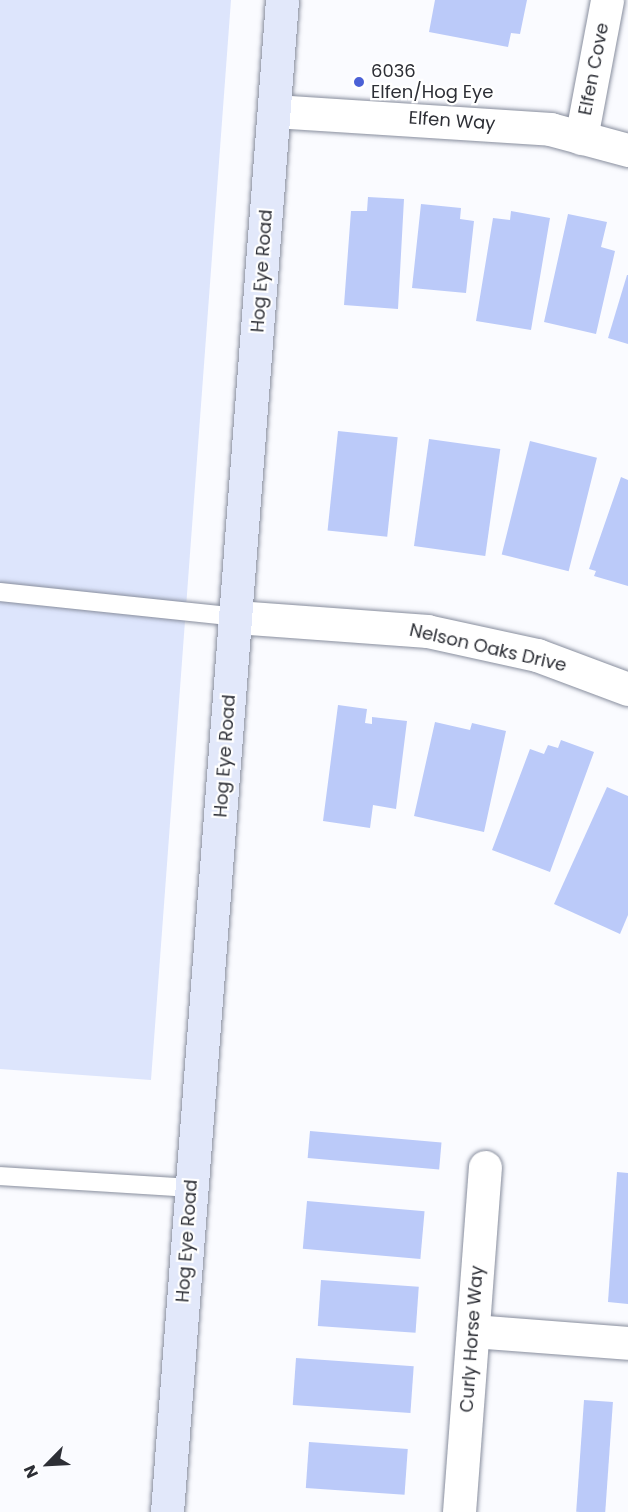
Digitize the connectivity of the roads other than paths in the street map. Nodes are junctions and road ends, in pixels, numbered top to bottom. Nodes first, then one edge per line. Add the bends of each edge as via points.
1 (282, 0) edge
2 (607, 0) edge
3 (274, 111) junction
4 (581, 138) junction
5 (628, 150) edge
6 (0, 592) edge
7 (236, 617) junction
8 (628, 689) edge
9 (485, 1167) dead end
10 (0, 1176) edge
11 (191, 1188) junction
12 (473, 1331) junction
13 (628, 1343) edge
14 (167, 1512) edge
15 (459, 1512) edge

1 - 3 street, Hog Eye Road
2 - 4 street, Elfen Cove
3 - 4 street, Elfen Way via 549,129
3 - 7 street, Hog Eye Road
4 - 5 street, Elfen Way
6 - 7 lane
7 - 8 street, Nelson Oaks Drive via 428,631 537,655
7 - 11 street, Hog Eye Road
9 - 12 street, Curly Horse Way
10 - 11 lane
11 - 14 street, Hog Eye Road
12 - 13 street
12 - 15 street, Curly Horse Way

